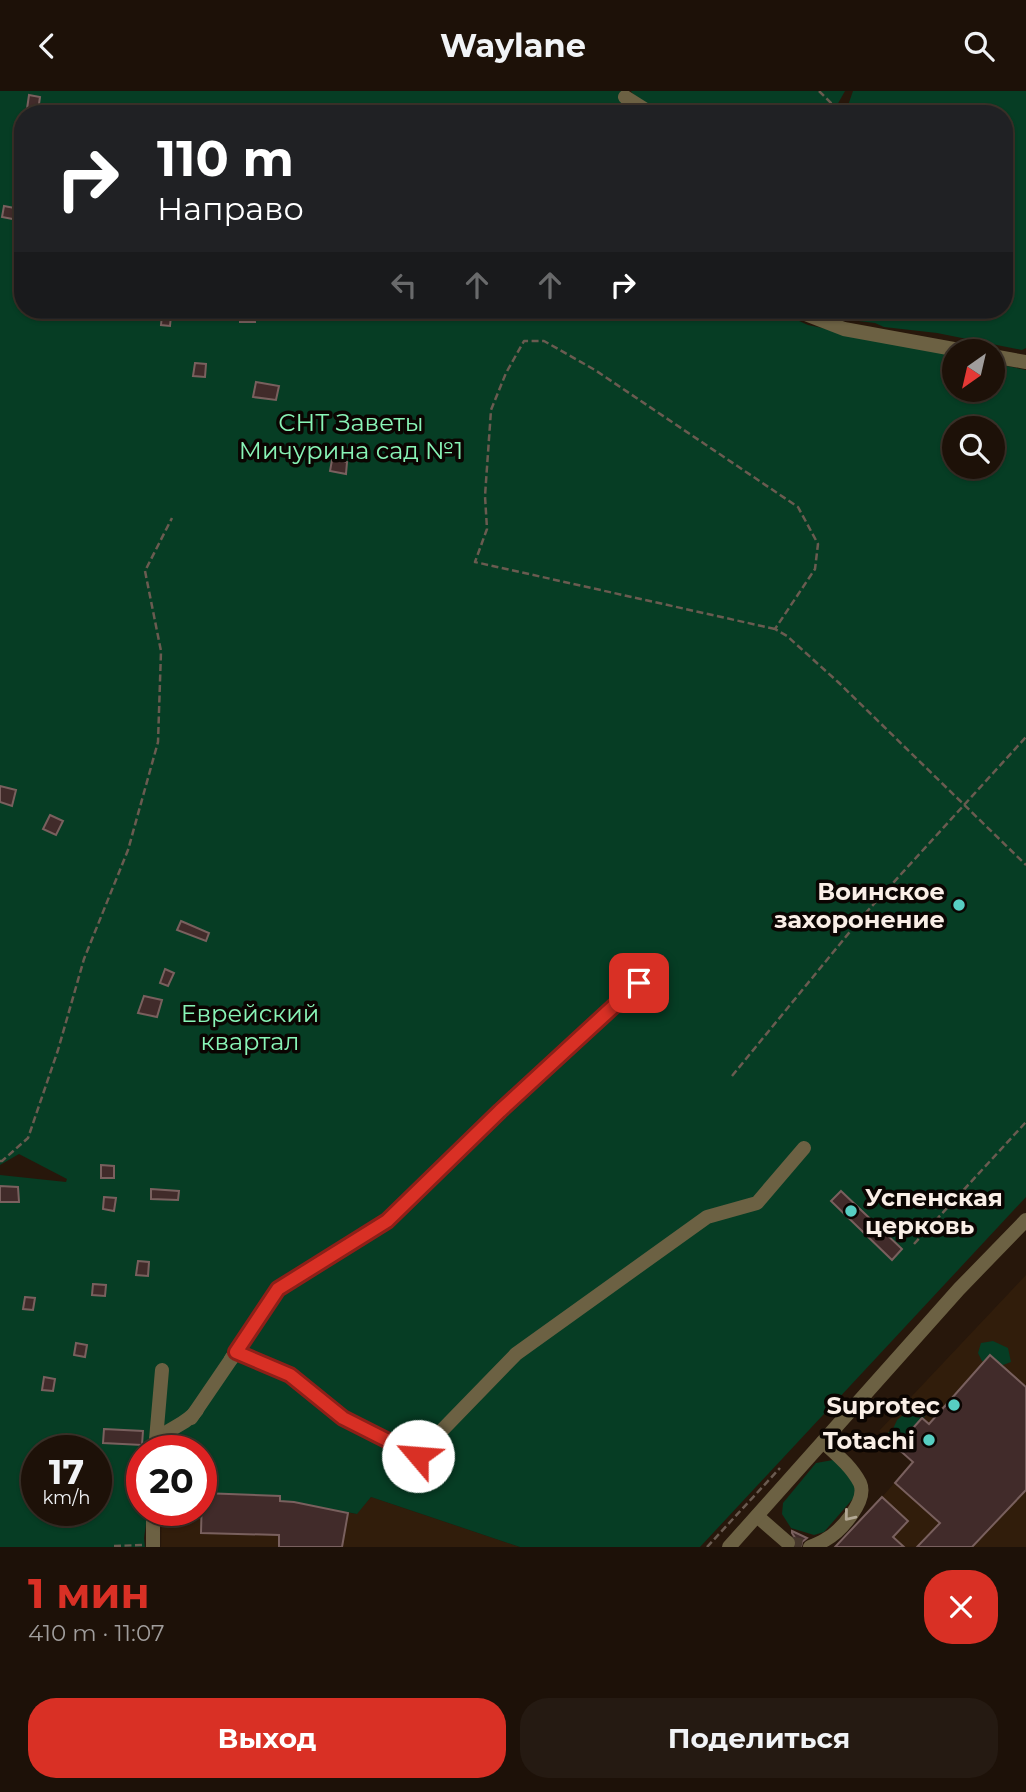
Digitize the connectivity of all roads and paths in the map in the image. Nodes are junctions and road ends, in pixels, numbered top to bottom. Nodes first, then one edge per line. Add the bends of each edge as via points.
1 (819, 91) edge
2 (625, 97) dead end
3 (638, 105) edge
4 (833, 105) edge
5 (818, 319) edge
6 (942, 347) edge
7 (1005, 358) edge
8 (1026, 362) edge
9 (172, 518) dead end
10 (775, 629) junction
11 (1026, 737) edge
12 (964, 805) junction
13 (1026, 865) edge
14 (639, 983) dead end
15 (732, 1076) dead end
16 (1026, 1122) edge
17 (803, 1148) dead end
18 (0, 1161) edge
19 (1026, 1220) edge
20 (914, 1244) dead end
21 (236, 1352) junction
22 (162, 1370) dead end
23 (157, 1435) edge
24 (162, 1435) edge
25 (823, 1442) junction
26 (757, 1516) junction
27 (153, 1526) edge
28 (789, 1543) dead end
29 (114, 1546) edge
30 (153, 1546) edge
31 (729, 1547) edge
32 (810, 1547) edge

1 - 4 path
2 - 3 street
5 - 6 street via 844,329
7 - 8 street
9 - 18 path via 145,571 161,651 158,742 128,850 84,959 28,1138
10 - 10 path via 815,569 818,544 798,507 595,370 544,341 524,341 491,410 487,529 475,562
10 - 12 path via 838,682
11 - 12 path
12 - 13 path
12 - 15 path via 862,917
14 - 21 street via 387,1221 278,1289
16 - 20 path
17 - 21 street via 757,1203 707,1217 516,1355 418,1456 343,1418 290,1375
19 - 25 street
21 - 24 street via 191,1418
22 - 23 street
25 - 26 street
25 -> 32 street via 861,1485 861,1499 827,1539
26 - 28 street
26 - 31 street
27 - 30 street
29 - 30 path

